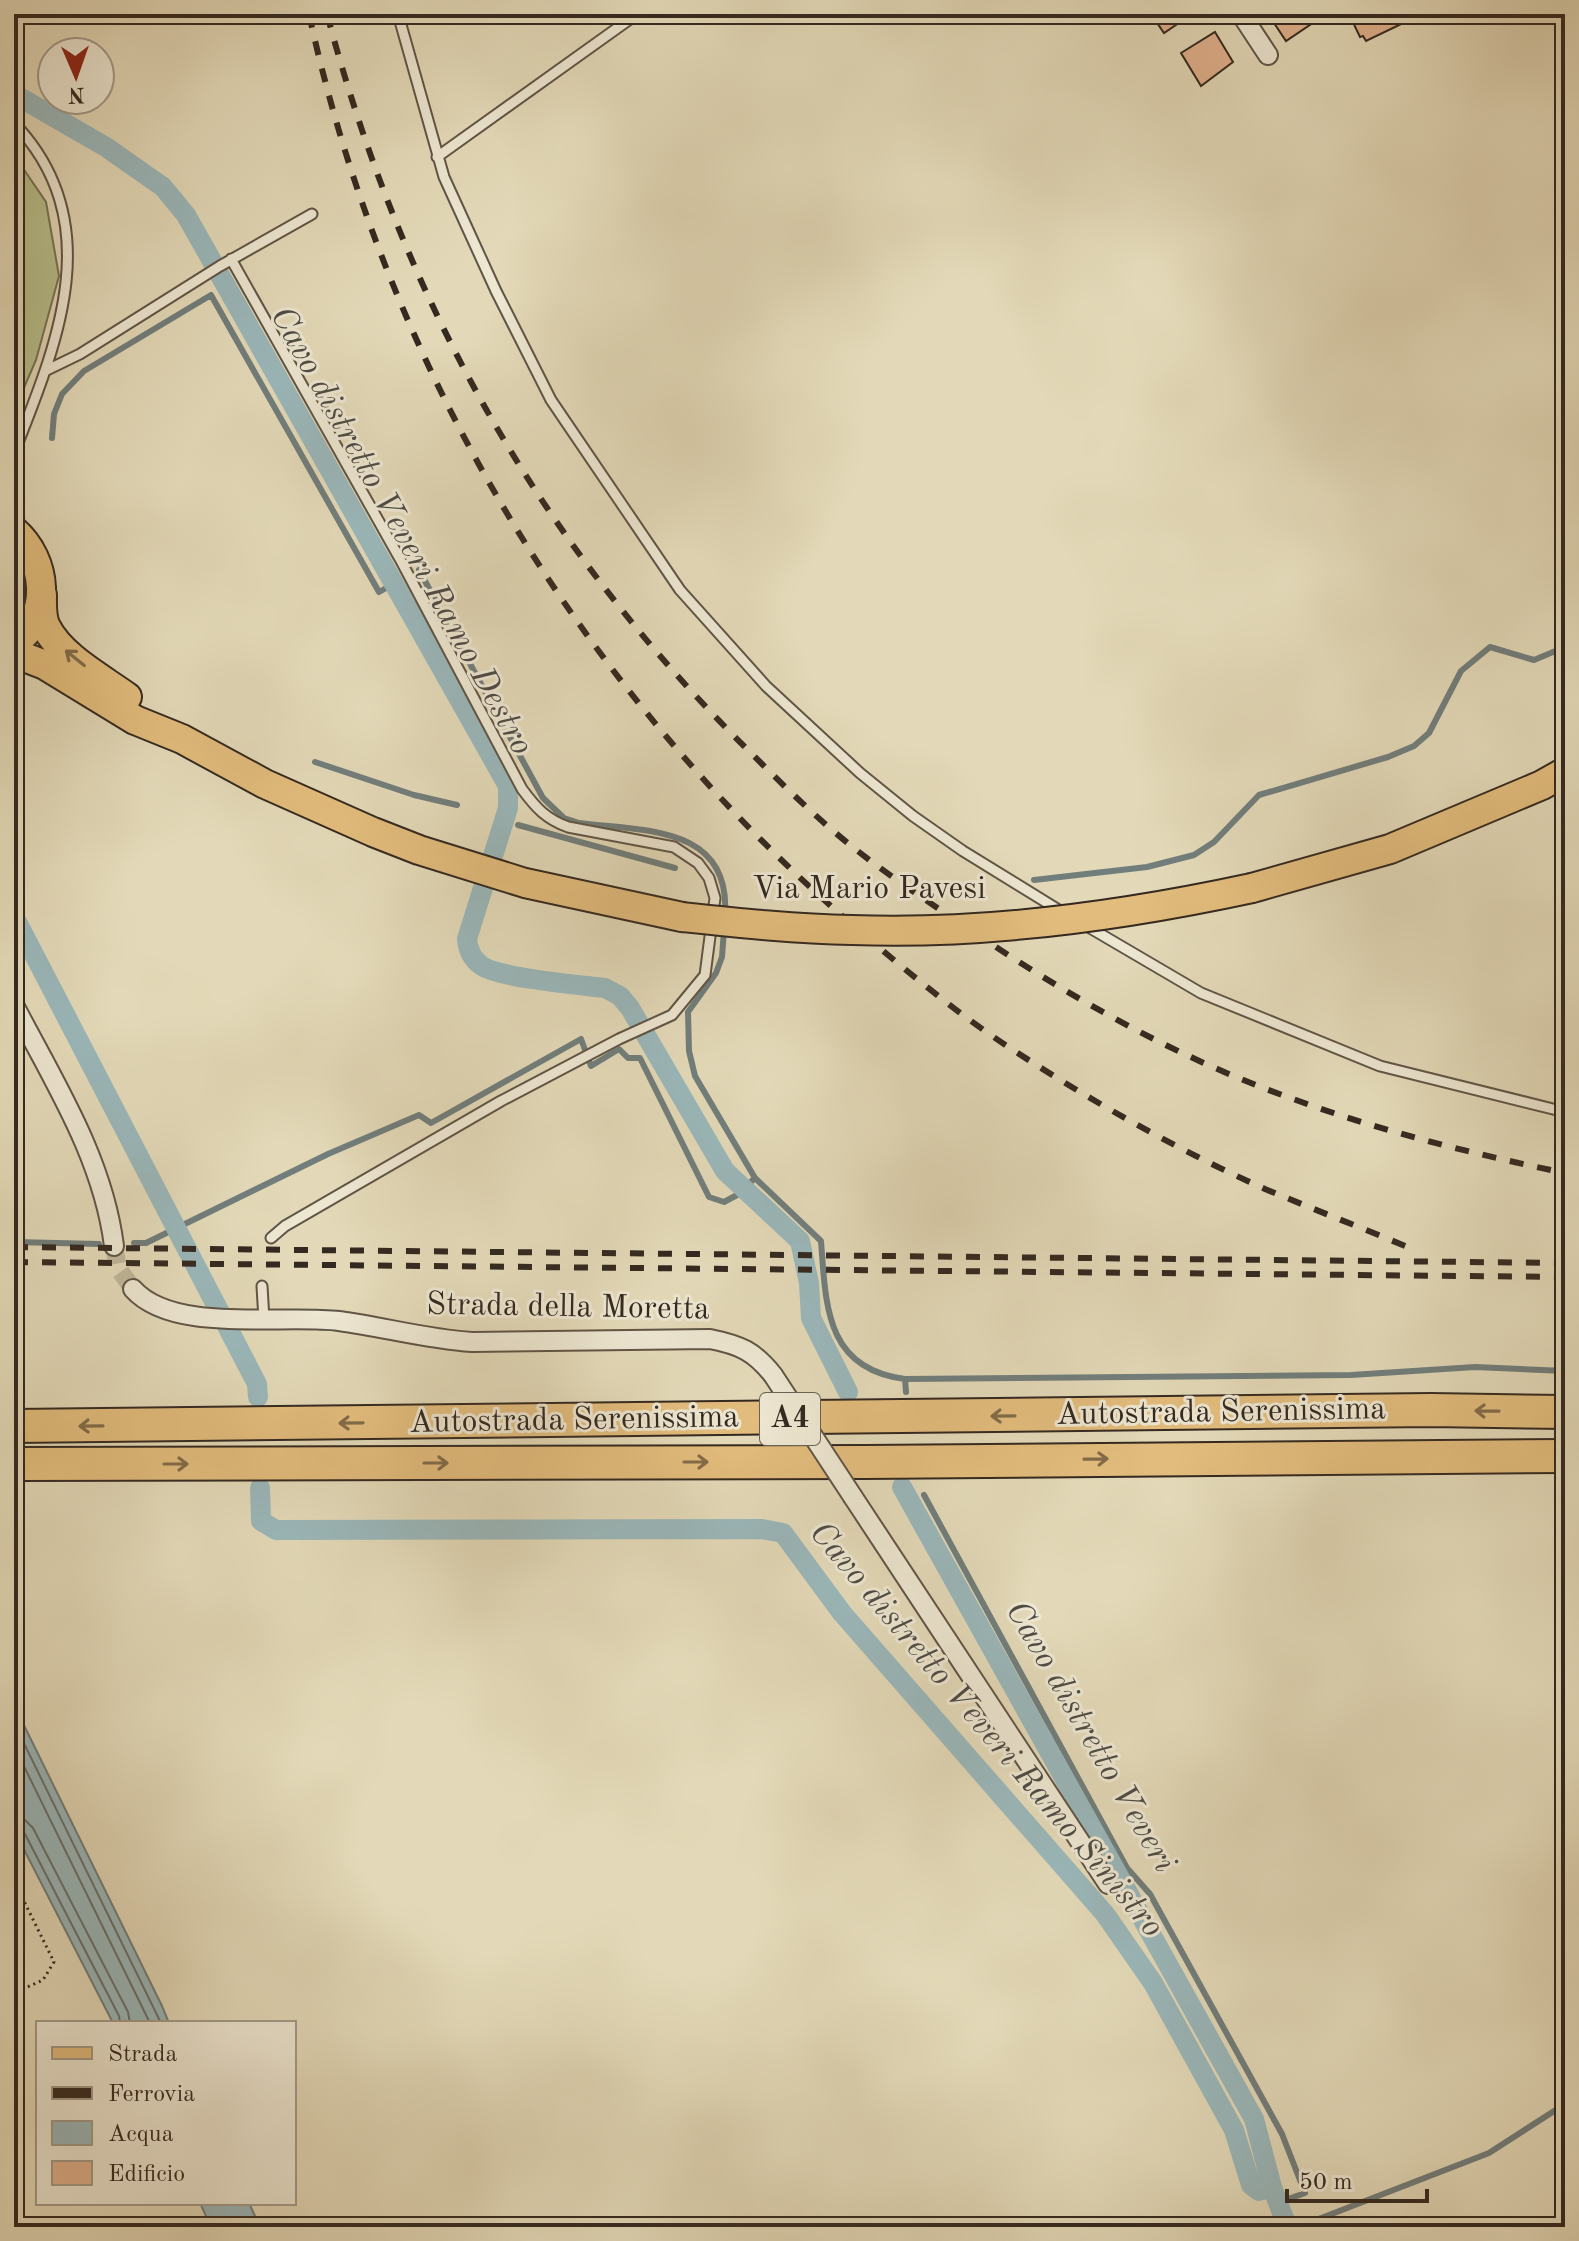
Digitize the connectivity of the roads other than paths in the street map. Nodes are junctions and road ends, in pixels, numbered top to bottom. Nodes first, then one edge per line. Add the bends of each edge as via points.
1 (398, 14) edge
2 (637, 14) edge
3 (1241, 14) edge
4 (1268, 55) dead end
5 (14, 123) edge
6 (437, 157) junction
7 (312, 214) dead end
8 (231, 259) junction
9 (47, 370) junction
10 (14, 453) edge
11 (14, 514) edge
12 (23, 540) edge
13 (42, 595) junction
14 (14, 643) edge
15 (14, 653) edge
16 (182, 739) junction
17 (1565, 772) edge
18 (14, 1005) edge
19 (1565, 1112) edge
20 (271, 1238) dead end
21 (114, 1246) tunnel mouth
22 (262, 1286) dead end
23 (133, 1289) tunnel mouth
24 (264, 1320) junction
25 (1565, 1412) edge
26 (14, 1426) edge
27 (1565, 1456) edge
28 (14, 1464) edge
29 (1108, 1884) dead end

1 - 6 lane
2 - 6 lane
3 - 4 street
5 - 9 lane via 41,155 59,194 69,238 66,296
6 - 19 lane via 551,400 680,590 766,686 860,773 963,851 1201,993 1380,1066
7 - 8 lane
8 - 9 lane
8 - 20 lane via 522,789 552,821 674,847 698,863 715,898 705,975 672,1015 501,1101
9 - 10 lane
11 - 12 lane
12 - 13 main road via 41,572
13 - 14 main road via 35,618
16 -> 13 main road via 60,645 46,627
15 - 16 main road via 45,665 135,720
16 - 17 main road, Via Mario Pavesi, bridge via 320,810 487,872 682,917 855,931 1069,919 1252,888 1390,849
18 - 21 street via 85,1141
22 - 24 lane
23 - 24 street, Strada della Moretta via 178,1314
24 - 29 street, Strada della Moretta, bridge via 337,1321 472,1342 710,1339 755,1354
25 -> 26 highway, Autostrada Serenissima / A4
28 -> 27 highway, Autostrada Serenissima / A4

